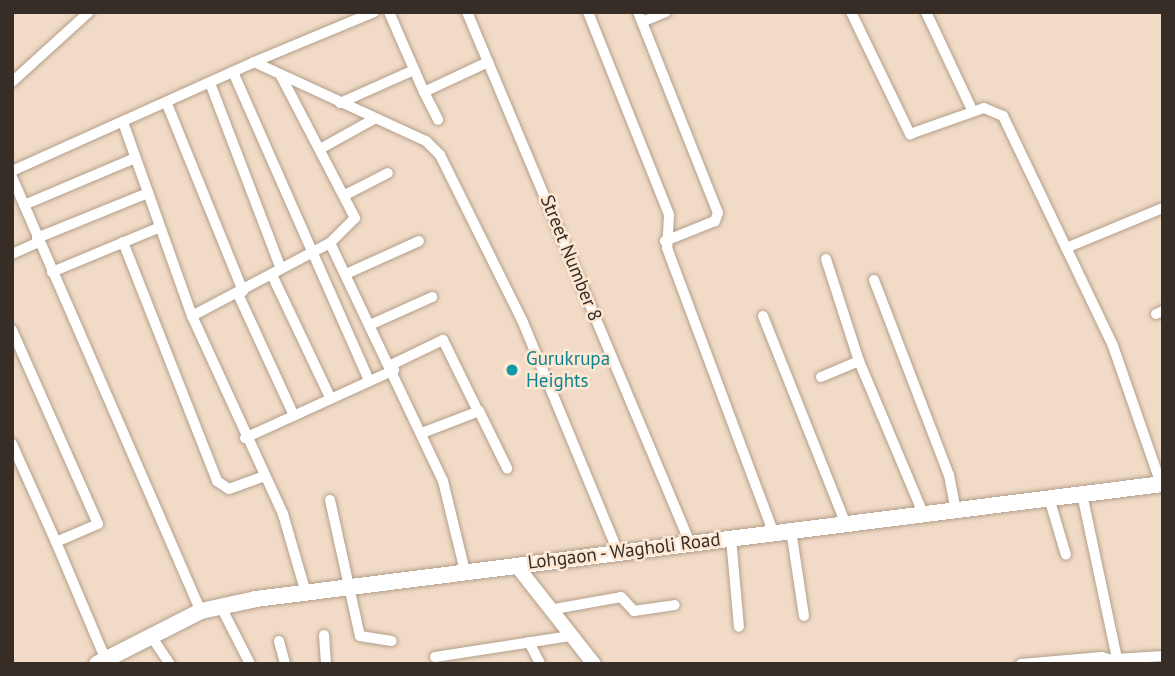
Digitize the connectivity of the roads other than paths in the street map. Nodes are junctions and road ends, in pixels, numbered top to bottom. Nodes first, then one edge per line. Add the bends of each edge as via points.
1 (89, 12) edge
2 (374, 12) edge
3 (389, 12) edge
4 (467, 12) edge
5 (588, 12) edge
6 (666, 12) edge
7 (851, 12) edge
8 (926, 12) edge
9 (640, 17) edge
10 (254, 62) junction
11 (488, 62) junction
12 (414, 70) junction
13 (233, 72) junction
14 (280, 74) junction
15 (12, 82) edge
16 (210, 83) junction
17 (424, 92) junction
18 (340, 103) junction
19 (167, 104) junction
20 (973, 112) junction
21 (374, 119) junction
22 (438, 120) dead end
23 (124, 125) junction
24 (320, 149) junction
25 (135, 158) junction
26 (12, 172) edge
27 (388, 173) dead end
28 (12, 177) edge
29 (14, 189) edge
30 (148, 193) junction
31 (345, 195) junction
32 (24, 205) junction
33 (1163, 208) edge
34 (160, 227) junction
35 (38, 240) junction
36 (419, 241) dead end
37 (665, 241) junction
38 (123, 242) junction
39 (330, 243) junction
40 (1066, 248) junction
41 (12, 254) edge
42 (310, 254) junction
43 (826, 259) dead end
44 (52, 272) junction
45 (276, 272) junction
46 (346, 274) junction
47 (874, 280) dead end
48 (240, 292) junction
49 (432, 297) dead end
50 (192, 316) junction
51 (763, 316) dead end
52 (372, 324) junction
53 (12, 330) edge
54 (859, 361) junction
55 (393, 367) junction
56 (821, 377) dead end
57 (369, 381) junction
58 (331, 398) junction
59 (478, 411) junction
60 (294, 416) junction
61 (422, 433) junction
62 (245, 438) junction
63 (12, 444) edge
64 (507, 468) dead end
65 (262, 477) junction
66 (1162, 484) edge
67 (1082, 494) junction
68 (1049, 498) junction
69 (330, 500) dead end
70 (956, 512) junction
71 (923, 513) junction
72 (845, 523) junction
73 (791, 530) junction
74 (773, 532) junction
75 (731, 538) junction
76 (56, 542) junction
77 (690, 543) junction
78 (618, 552) junction
79 (1066, 555) dead end
80 (516, 565) junction
81 (465, 571) junction
82 (349, 587) junction
83 (306, 593) junction
84 (220, 605) junction
85 (675, 605) dead end
86 (548, 610) junction
87 (201, 611) junction
88 (804, 615) dead end
89 (739, 627) dead end
90 (324, 635) dead end
91 (151, 636) junction
92 (570, 636) junction
93 (279, 641) dead end
94 (392, 641) dead end
95 (529, 642) junction
96 (1163, 656) edge
97 (435, 657) dead end
98 (101, 661) edge
99 (1119, 662) edge
100 (170, 664) edge
101 (250, 664) edge
102 (285, 664) edge
103 (326, 664) edge
104 (540, 664) edge
105 (594, 664) edge
106 (1021, 664) edge

1 - 15 street
2 - 10 street
3 - 12 street
4 - 11 street, Street Number 8
5 - 37 street via 669,215
6 - 9 street
7 - 20 street via 910,134
8 - 20 street
9 - 37 street via 718,213 715,221
10 - 13 street
10 - 14 street
11 - 17 street
11 - 77 street, Street Number 8
12 - 17 street
12 - 18 street
13 - 16 street
13 - 42 street
14 - 18 street
14 - 24 street
16 - 19 street
16 - 45 street
17 - 22 street
18 - 21 street
19 - 23 street
19 - 48 street
20 - 40 street via 1000,111
21 - 24 street
21 - 78 street via 440,155 522,320
23 - 25 street
23 - 26 street
24 - 31 street
25 - 30 street
25 - 32 street
27 - 31 street
28 - 29 street
29 - 32 street
30 - 34 street
30 - 35 street
31 - 39 street via 355,218
32 - 35 street
33 - 40 street
34 - 38 street
34 - 50 street
35 - 41 street
35 - 44 street
36 - 46 street
37 - 74 street
38 - 44 street
38 - 65 street via 217,481 229,489
39 - 42 street
39 - 46 street
40 - 66 street via 1140,412
42 - 45 street
42 - 57 street
43 - 54 street
44 - 87 street
45 - 48 street
45 - 58 street
46 - 52 street
47 - 70 street via 949,475
48 - 50 street
48 - 60 street
49 - 52 street
50 - 62 street
51 - 72 street
52 - 55 street
53 - 76 street via 98,524
54 - 56 street
54 - 71 street
55 - 57 street
55 - 59 street via 443,340
55 - 61 street
57 - 58 street
58 - 60 street
59 - 61 street
59 - 64 street
60 - 62 street
61 - 81 street via 443,481
62 - 65 street
63 - 76 street
65 - 83 street via 283,514
66 - 67 main road, Lohgaon - Wagholi Road
67 - 68 main road, Lohgaon - Wagholi Road
67 - 99 street
68 - 70 main road, Lohgaon - Wagholi Road
68 - 79 street
69 - 82 street
70 - 71 main road, Lohgaon - Wagholi Road
71 - 72 main road, Lohgaon - Wagholi Road
72 - 73 main road, Lohgaon - Wagholi Road
73 - 74 main road, Lohgaon - Wagholi Road
73 - 88 street
74 - 75 main road, Lohgaon - Wagholi Road
75 - 77 main road, Lohgaon - Wagholi Road
75 - 89 street
76 - 98 street
77 - 78 main road, Lohgaon - Wagholi Road
78 - 80 main road, Lohgaon - Wagholi Road
80 - 81 main road, Lohgaon - Wagholi Road
80 - 86 street
81 - 82 main road, Lohgaon - Wagholi Road
82 - 83 main road, Lohgaon - Wagholi Road
82 - 94 street via 362,639
83 - 84 main road, Lohgaon - Wagholi Road
84 - 87 main road, Lohgaon - Wagholi Road
84 - 101 street
85 - 86 street via 634,611 621,597
86 - 92 street
87 - 91 main road, Lohgaon - Wagholi Road
90 - 103 street
91 - 98 main road, Lohgaon - Wagholi Road
91 - 100 street
92 - 95 street
92 - 105 street
93 - 102 street
95 - 97 street
95 - 104 street
96 - 99 street
99 - 106 street

